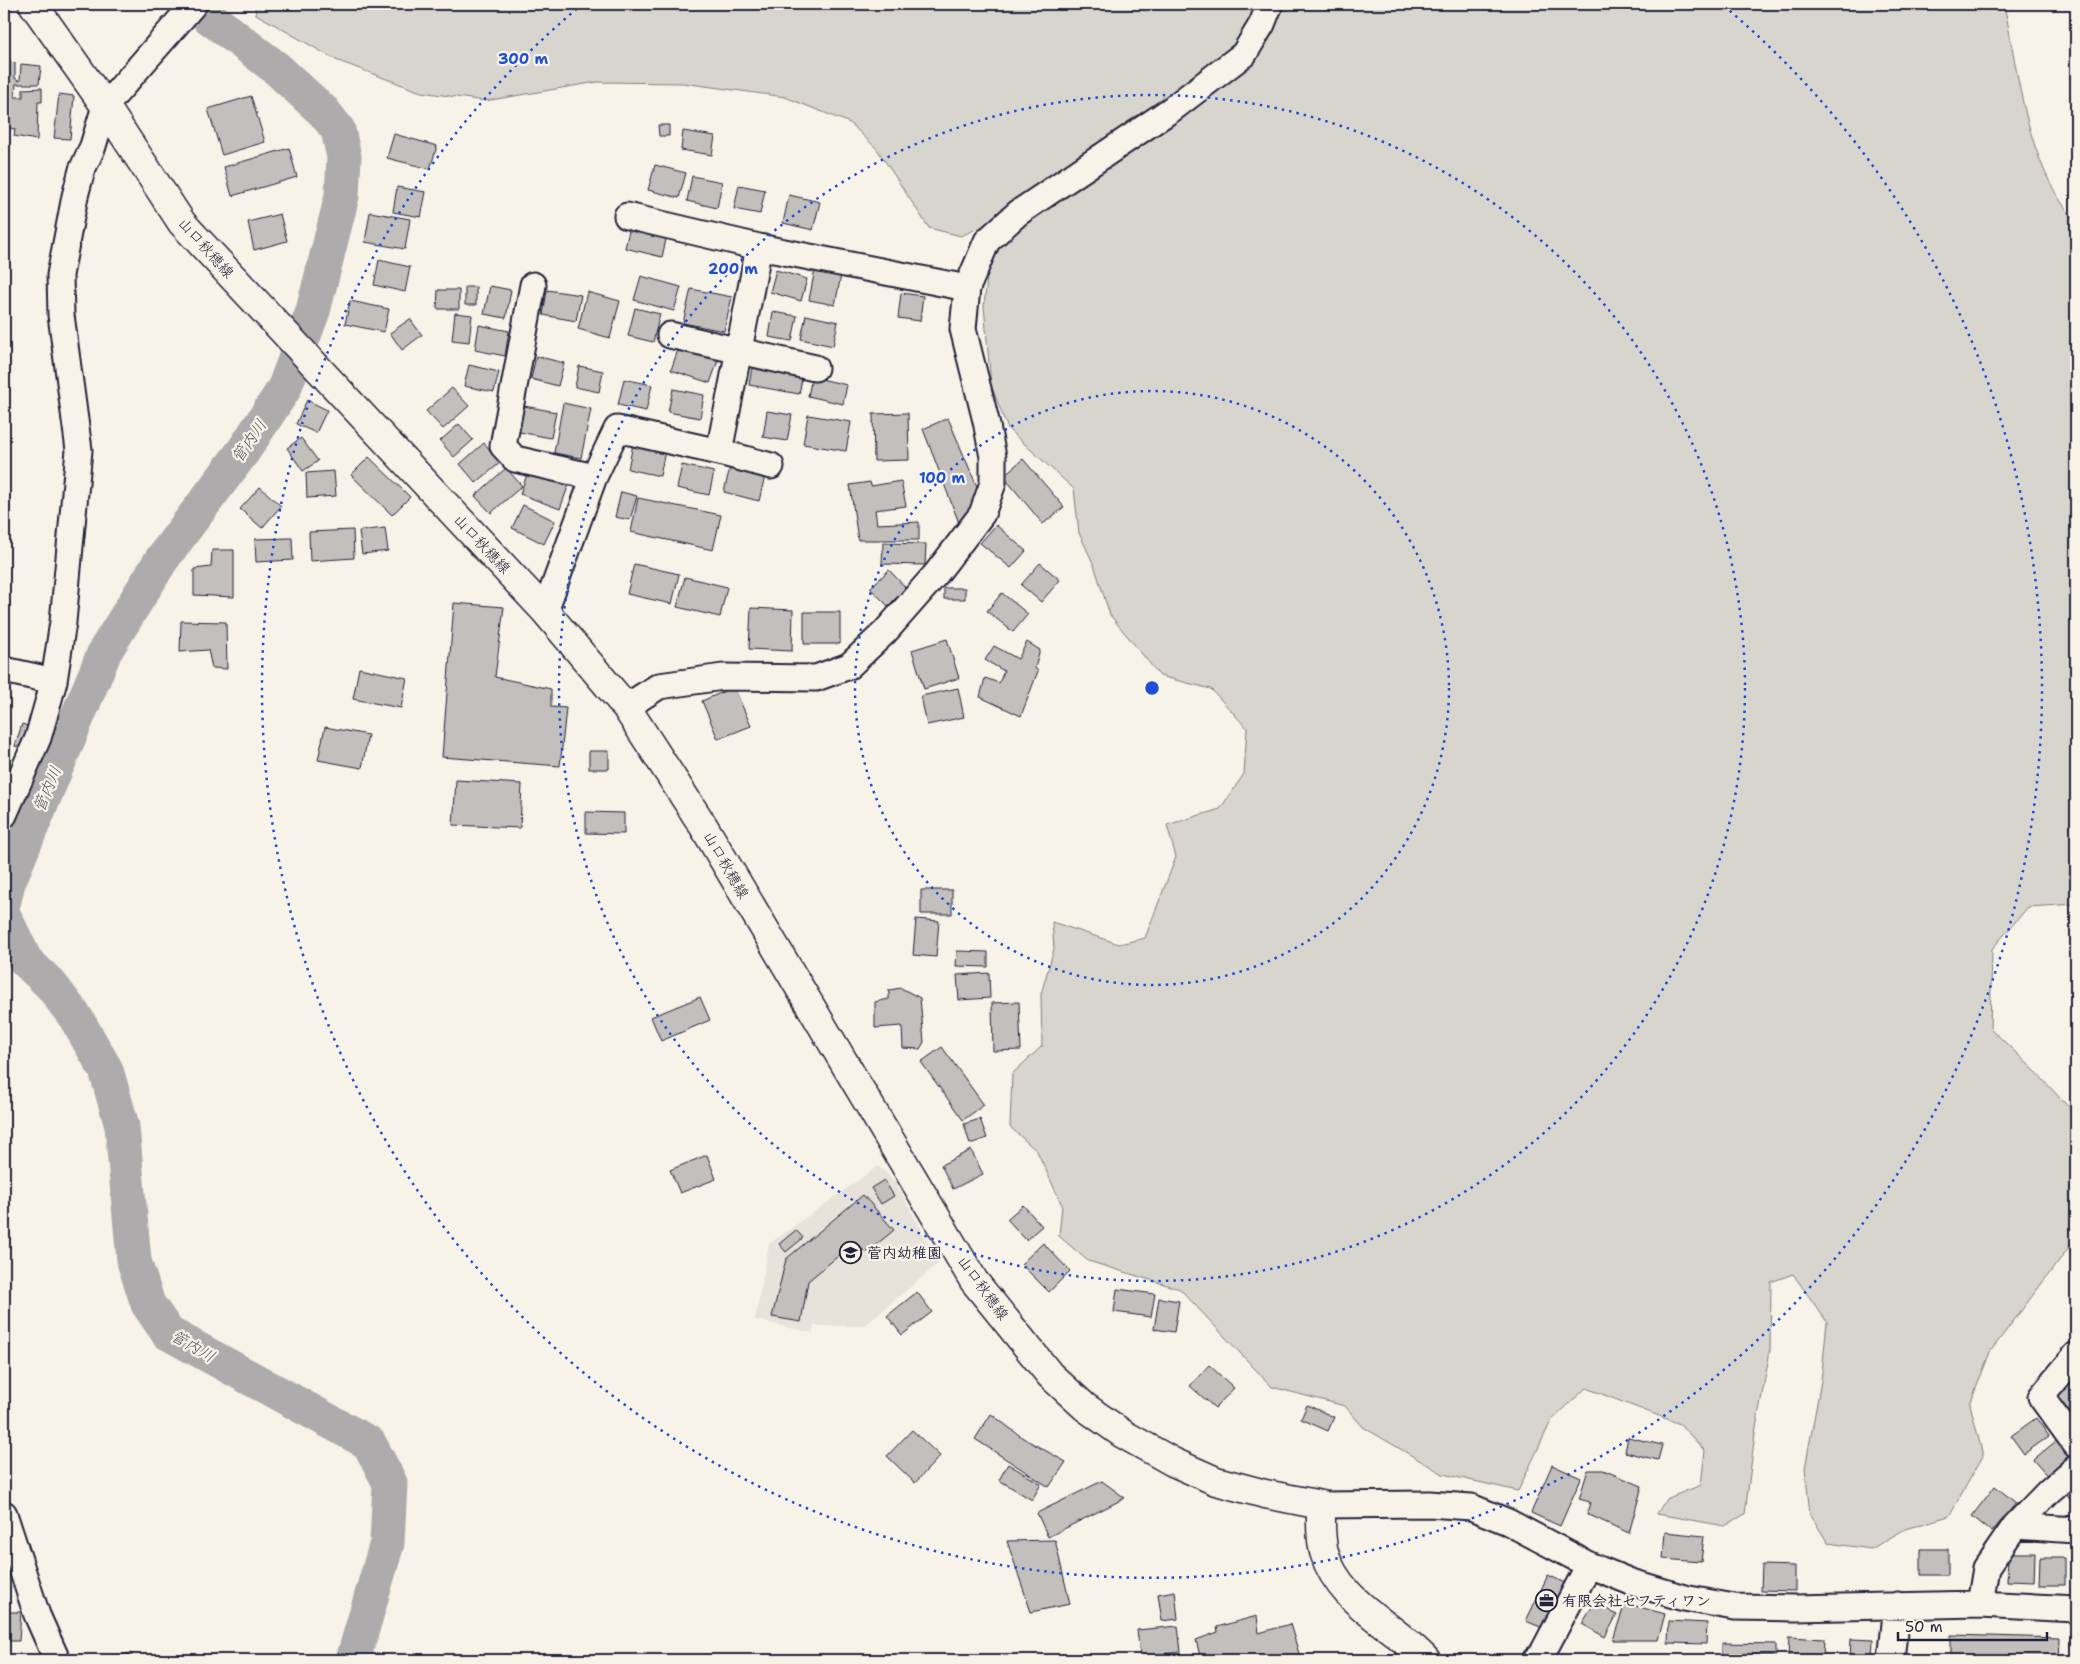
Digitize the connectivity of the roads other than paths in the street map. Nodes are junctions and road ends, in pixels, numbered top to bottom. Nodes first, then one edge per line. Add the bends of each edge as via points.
1 (33, 4) edge
2 (1270, 4) edge
3 (190, 8) edge
4 (105, 106) junction
5 (627, 216) dead end
6 (760, 247) junction
7 (533, 285) dead end
8 (967, 288) junction
9 (670, 335) dead end
10 (740, 350) junction
11 (815, 368) dead end
12 (719, 452) junction
13 (771, 466) dead end
14 (594, 477) junction
15 (545, 610) junction
16 (4, 670) edge
17 (54, 681) junction
18 (626, 707) junction
19 (4, 815) edge
20 (2076, 1355) edge
21 (2076, 1445) edge
22 (2076, 1468) edge
23 (1321, 1506) junction
24 (4, 1514) edge
25 (2015, 1526) junction
26 (2076, 1530) edge
27 (1589, 1565) junction
28 (1980, 1604) junction
29 (1898, 1605) junction
30 (2076, 1610) edge
31 (57, 1660) edge
32 (1426, 1660) edge
33 (1535, 1660) edge
34 (1891, 1660) edge

1 - 4 main road, 山口秋穂線
2 - 8 street via 1244,54 1172,109 1018,213 987,242
3 - 4 street
4 - 15 main road, 山口秋穂線 via 182,223
4 - 17 street via 82,170 60,275 61,316 79,450 63,622
5 - 6 street
6 - 8 street
6 - 10 street
7 - 14 street via 503,446 515,459
8 - 18 street via 963,329 986,421 993,457 993,483 982,514 936,574 850,666 816,678 723,677 659,686
9 - 10 street
10 - 11 street
10 - 12 street
12 - 13 street
12 - 14 street via 617,429
14 - 15 street
15 - 18 main road, 山口秋穂線
16 - 17 street
17 - 19 street via 38,738
18 - 23 main road, 山口秋穂線 via 704,827 974,1281 1050,1375 1085,1408 1173,1462 1216,1481
20 - 21 street via 2041,1397
22 - 25 street
23 - 27 street via 1429,1504 1470,1507 1508,1522
23 - 32 main road via 1324,1551 1333,1576 1352,1599 1395,1631
24 - 31 street via 37,1615
25 - 26 street
25 - 28 street via 1986,1568
27 - 29 street via 1675,1595 1734,1607
27 - 33 street via 1542,1654
28 - 29 street
28 - 30 street
29 - 34 street

